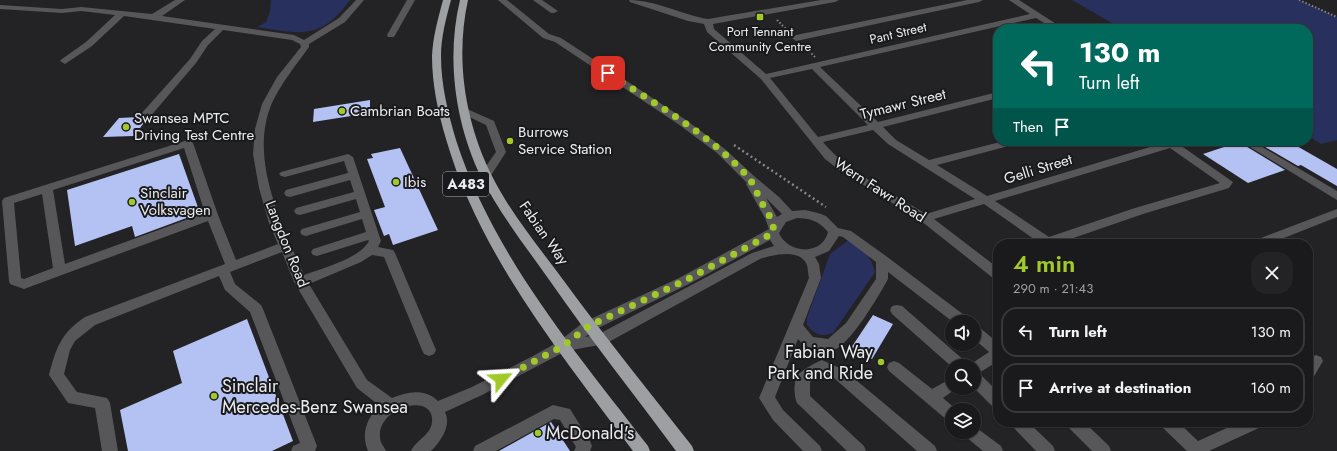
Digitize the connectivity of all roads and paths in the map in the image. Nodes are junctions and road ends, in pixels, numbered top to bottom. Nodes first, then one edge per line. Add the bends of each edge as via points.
1 (181, 0) edge
2 (360, 0) edge
3 (411, 0) edge
4 (447, 0) edge
5 (464, 0) edge
6 (502, 0) edge
7 (537, 0) edge
8 (634, 0) edge
9 (835, 0) edge
10 (979, 0) edge
11 (1014, 0) edge
12 (1299, 0) edge
13 (0, 6) edge
14 (81, 10) junction
15 (554, 11) dead end
16 (122, 14) junction
17 (1038, 15) junction
18 (154, 17) junction
19 (1337, 17) edge
20 (708, 22) junction
21 (998, 24) edge
22 (1052, 24) edge
23 (993, 25) edge
24 (221, 26) junction
25 (391, 35) dead end
26 (796, 38) dead end
27 (304, 43) junction
28 (65, 62) dead end
29 (814, 66) junction
30 (764, 77) junction
31 (993, 96) edge
32 (465, 111) junction
33 (145, 116) dead end
34 (876, 126) junction
35 (816, 141) junction
36 (732, 145) dead end
37 (997, 146) edge
38 (1167, 146) edge
39 (1181, 146) edge
40 (1253, 146) edge
41 (927, 164) junction
42 (285, 174) dead end
43 (354, 175) junction
44 (486, 175) junction
45 (750, 179) junction
46 (47, 188) junction
47 (290, 193) dead end
48 (360, 194) junction
49 (1337, 196) edge
50 (985, 200) junction
51 (830, 210) dead end
52 (300, 211) dead end
53 (1337, 213) edge
54 (366, 214) junction
55 (212, 215) junction
56 (789, 215) junction
57 (925, 218) junction
58 (774, 230) junction
59 (834, 231) junction
60 (306, 232) dead end
61 (372, 234) junction
62 (1042, 239) edge
63 (1059, 239) edge
64 (1270, 239) edge
65 (285, 246) junction
66 (784, 249) junction
67 (370, 250) junction
68 (317, 252) dead end
69 (805, 254) junction
70 (882, 259) junction
71 (227, 268) junction
72 (60, 271) junction
73 (993, 271) edge
74 (301, 282) junction
75 (897, 310) dead end
76 (954, 315) edge
77 (589, 326) junction
78 (796, 326) junction
79 (981, 337) edge
80 (600, 340) junction
81 (563, 346) junction
82 (993, 348) edge
83 (429, 350) dead end
84 (993, 356) edge
85 (953, 359) edge
86 (1316, 361) dead end
87 (981, 364) edge
88 (1313, 366) edge
89 (894, 367) dead end
90 (981, 385) edge
91 (945, 389) edge
92 (993, 397) edge
93 (931, 398) junction
94 (391, 406) junction
95 (436, 409) junction
96 (945, 409) edge
97 (1023, 427) edge
98 (1078, 427) edge
99 (1172, 427) edge
100 (1245, 427) edge
101 (980, 439) edge
102 (1197, 450) edge
103 (110, 451) edge
104 (299, 451) edge
105 (378, 451) edge
106 (419, 451) edge
107 (481, 451) edge
108 (582, 451) edge
109 (642, 451) edge
110 (686, 451) edge
111 (814, 451) edge
112 (858, 451) edge
113 (929, 451) edge
114 (995, 451) edge
115 (1047, 451) edge
116 (1103, 451) edge

1 - 18 street
2 - 27 street via 345,19
3 - 25 street
4 - 81 highway, A483 via 440,27 437,59 439,86 444,116 464,179 490,233
5 - 32 highway, Fabian Way / A483 via 457,51
6 - 45 street via 546,36 558,40 682,122 721,151
7 - 15 street
8 - 20 street
9 - 20 street
10 - 26 street
11 - 17 street
12 - 19 path
13 - 14 street
13 - 14 street via 17,3 42,4
14 - 16 street
16 - 18 street
16 - 28 street
17 - 21 street, Pant Street
17 - 22 street
18 - 24 street
20 - 30 street, Wern Fawr Road via 710,30
23 - 29 street, Pant Street
24 - 27 street via 294,38
24 - 33 street
27 - 65 street, Langdon Road via 305,47 282,77 267,104 260,129 258,154 265,188
29 - 30 street, Pant Street
29 - 34 street
30 - 35 street, Wern Fawr Road
31 - 34 street, Tymawr Street
32 - 44 highway, Fabian Way / A483
32 - 44 street via 490,124 501,152
34 - 35 street, Tymawr Street
34 - 41 street via 892,142
35 - 57 street, Wern Fawr Road via 842,167
36 - 51 path
37 - 41 street
38 - 50 street, Gelli Street
39 - 63 street via 1227,182 1225,185 1146,208
40 - 49 street
41 - 50 street
42 - 43 street via 348,157
43 - 47 street
43 - 48 street
44 - 77 highway, Fabian Way / A483 via 512,219
45 - 56 street
45 - 58 street via 771,218
46 - 55 street via 188,143
46 - 72 street
46 - 72 street via 8,201 15,281 24,284
48 - 52 street
48 - 54 street
50 - 57 street, Gelli Street
50 - 62 street
53 - 64 street
54 - 60 street
54 - 61 street
55 - 71 street
55 - 72 street
56 - 58 street via 777,222
56 - 59 street via 814,216 827,223
57 - 73 street, Wern Fawr Road
58 - 66 street via 776,240
58 - 77 street via 684,281
59 - 69 street via 833,239 828,246 820,251
59 - 70 street via 847,234
61 - 67 street via 375,241
61 - 68 street
65 - 71 street
65 - 74 street, Langdon Road
66 - 69 street
66 - 80 street via 756,256
67 - 74 street via 357,259
67 - 83 street via 388,253
69 - 78 street via 814,264 815,278
70 - 76 street
70 - 78 street via 882,279 851,327 831,345 809,342
71 - 103 street via 90,321 68,338 56,375 73,398 102,403
71 - 104 street via 230,287 256,309 309,446
74 - 94 street, Langdon Road via 362,384
75 - 85 street
77 - 80 highway, Fabian Way / A483
77 - 81 street
78 - 111 street via 767,398 778,415
79 - 82 street
80 - 81 street
80 - 110 highway, Fabian Way / A483
81 - 95 street via 477,391
81 - 109 highway, A483
84 - 87 street
86 - 88 street
89 - 93 street
90 - 92 street
91 - 93 street
93 - 96 street
94 - 95 street via 401,401 421,399
94 - 105 street via 381,413 371,432 372,441
95 - 106 street via 440,417 439,426 431,441
97 - 115 street
98 - 116 street
99 - 102 street
100 - 102 street
101 - 114 street
107 - 108 street via 553,412 564,414 584,446
112 - 113 street via 802,398 803,379 822,366 839,374

